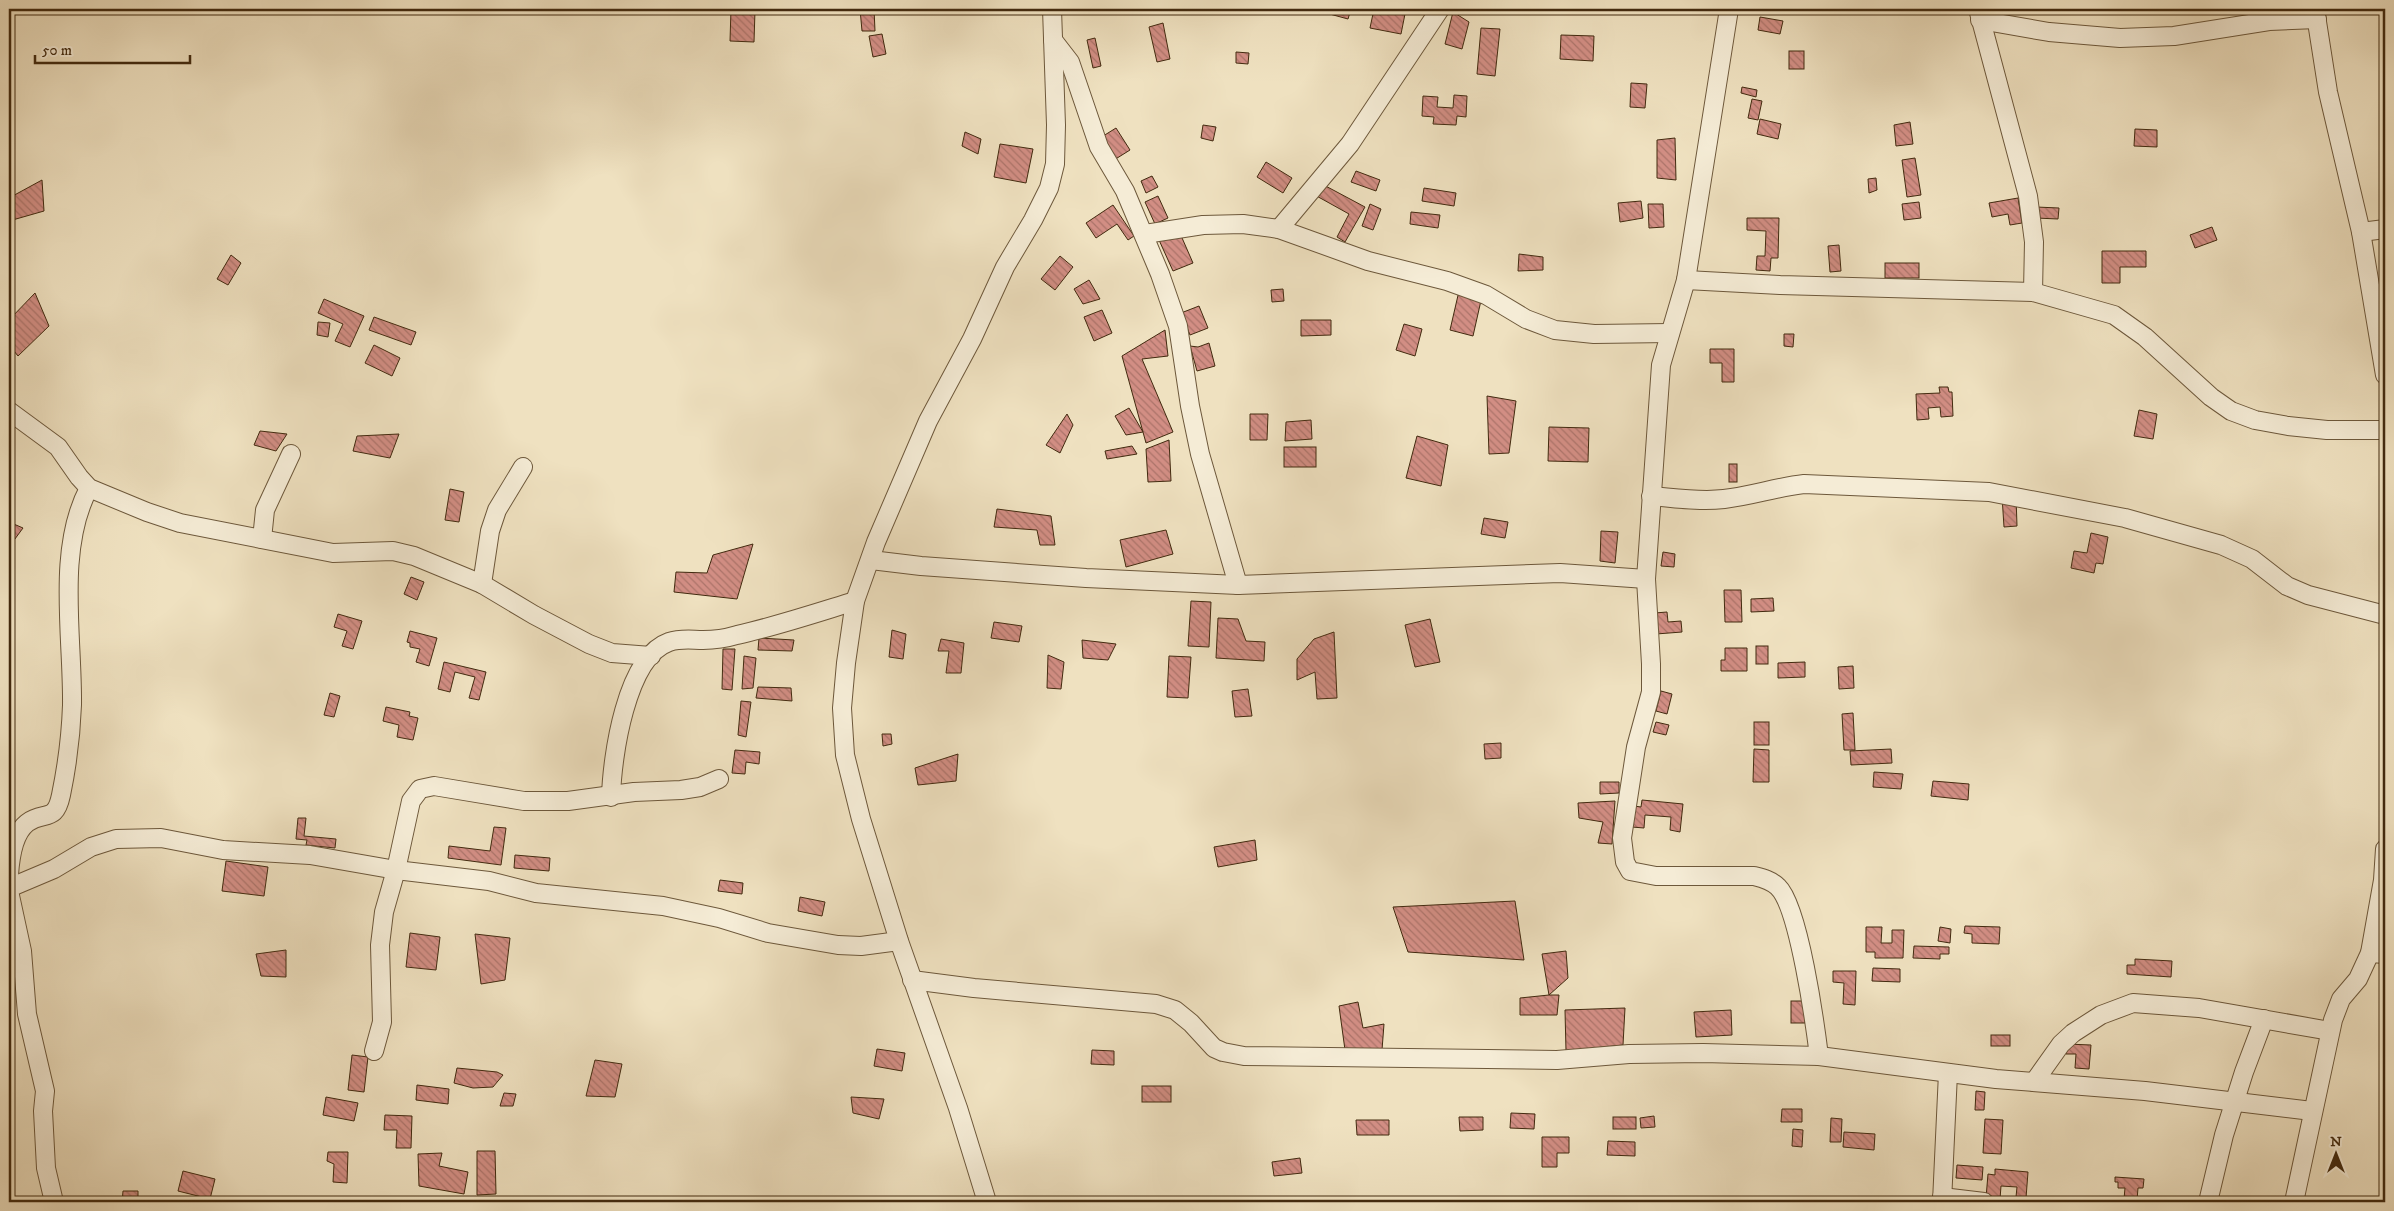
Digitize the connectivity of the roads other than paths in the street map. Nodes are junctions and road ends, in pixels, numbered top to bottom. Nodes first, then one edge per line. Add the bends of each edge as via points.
1 (1052, 9) edge
2 (1440, 9) edge
3 (1729, 9) edge
4 (1979, 14) edge
5 (2316, 14) edge
6 (1053, 40) junction
7 (1279, 229) junction
8 (2385, 229) edge
9 (2360, 232) junction
10 (1145, 234) junction
11 (1686, 280) junction
12 (2378, 287) edge
13 (2034, 292) junction
14 (1670, 332) junction
15 (2385, 375) edge
16 (9, 411) edge
17 (2385, 430) edge
18 (291, 454) dead end
19 (523, 467) dead end
20 (89, 488) junction
21 (1651, 496) junction
22 (262, 539) junction
23 (871, 560) junction
24 (1646, 579) junction
25 (482, 584) junction
26 (1238, 585) junction
27 (855, 601) junction
28 (2385, 615) edge
29 (651, 656) junction
30 (719, 779) dead end
31 (611, 797) junction
32 (2385, 849) edge
33 (396, 870) junction
34 (9, 876) edge
35 (9, 889) edge
36 (899, 941) junction
37 (2378, 953) edge
38 (912, 980) junction
39 (2264, 1019) junction
40 (2330, 1031) junction
41 (374, 1051) dead end
42 (1819, 1056) junction
43 (1948, 1073) junction
44 (2034, 1082) junction
45 (2234, 1102) junction
46 (2312, 1111) junction
47 (1942, 1199) edge
48 (54, 1202) edge
49 (987, 1202) edge
50 (1984, 1202) edge
51 (2208, 1202) edge
52 (2294, 1202) edge

1 - 6 street
2 - 7 street via 1350,144
3 - 11 street
4 - 5 street via 2049,32 2120,38 2174,36
4 - 13 street via 2028,196 2034,242
5 - 9 street via 2328,92
6 - 10 street via 1070,62 1099,147
6 - 23 street via 1055,164 1049,188 1005,267 972,339 928,421
7 - 10 street via 1242,224 1203,225
7 - 14 street via 1368,261 1486,295 1526,319 1555,330 1594,334
8 - 9 street
9 - 12 street
10 - 26 street via 1178,326 1200,454
11 - 13 street via 1780,286
11 - 14 street
12 - 15 street
13 - 17 street via 2114,315 2145,337 2231,411 2288,426
14 - 21 street via 1661,365
16 - 20 street via 58,447
18 - 22 street via 266,510
19 - 25 street via 497,510 490,531
20 - 22 street via 180,523
20 - 34 street via 80,505 69,576 72,704 61,793 54,814 29,821 21,830 10,861
21 - 24 street
21 - 28 street via 1724,499 1804,484 1990,492 2071,507 2221,545 2252,559 2287,586 2308,595
22 - 25 street via 333,553 393,551
23 - 26 street via 1086,578
23 - 27 street
24 - 26 street via 1560,573
24 - 42 street via 1651,692 1628,793 1622,838 1625,862 1630,871 1640,874 1754,876 1778,887 1787,900 1802,958 1812,1000
25 - 29 street via 589,644 612,653
27 - 29 street via 736,635 667,643
27 - 36 street via 842,708 845,755
29 - 31 street via 624,707
30 - 31 street via 700,786
31 - 33 street via 524,801 434,786 420,789 411,801
32 - 37 street
33 - 35 street via 310,855 223,850 144,837 116,839 91,847 54,869
33 - 36 street via 490,881 536,893 663,906 768,933 838,945
33 - 41 street via 384,912 380,945 382,1022
35 - 48 street via 22,951 27,1014 45,1091 46,1168
36 - 38 street
37 - 40 street via 2341,999
38 - 42 street via 1156,1004 1174,1010 1214,1048 1244,1056 1557,1060 1629,1054
38 - 49 street via 958,1108
39 - 40 street
39 - 44 street via 2199,1008 2133,1003 2102,1015 2073,1033 2061,1044
39 - 45 street
40 - 46 street
42 - 43 street
43 - 44 street
43 - 47 street
44 - 45 street
45 - 46 street
45 - 51 street
46 - 52 street
47 - 50 street

